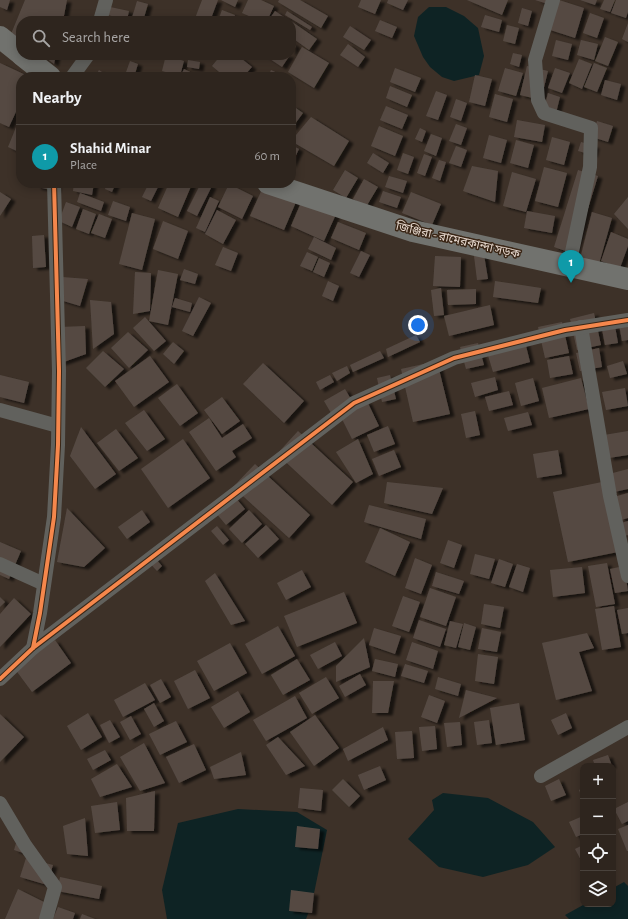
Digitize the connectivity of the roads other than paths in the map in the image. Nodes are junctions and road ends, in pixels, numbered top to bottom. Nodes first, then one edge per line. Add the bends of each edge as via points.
1 (106, 0) edge
2 (553, 0) edge
3 (101, 16) edge
4 (0, 37) edge
5 (16, 49) edge
6 (29, 60) edge
7 (84, 60) edge
8 (44, 72) edge
9 (76, 72) edge
10 (54, 188) edge
11 (283, 188) edge
12 (569, 266) junction
13 (628, 279) edge
14 (628, 320) edge
15 (581, 327) junction
16 (0, 410) edge
17 (58, 426) junction
18 (0, 564) edge
19 (628, 576) edge
20 (44, 584) junction
21 (33, 648) junction
22 (0, 679) edge
23 (628, 728) edge
24 (542, 776) dead end
25 (0, 803) edge
26 (46, 919) edge

1 - 3 street
2 - 12 street via 535,60 538,100 544,113 591,128 590,167
4 - 5 main road
6 - 8 main road
7 - 9 street
10 - 17 street
11 - 12 main road, জিঞ্জিরা - রামেরকান্দা সড়ক via 413,231
12 - 13 main road, জিঞ্জিরা - রামেরকান্দা সড়ক
14 - 15 street
15 - 19 street via 607,480
15 - 21 street via 454,358 354,403
16 - 17 street
17 - 20 street via 54,517
18 - 20 street
20 - 21 street
21 - 22 street
23 - 24 street
25 - 26 street via 25,845 55,887

